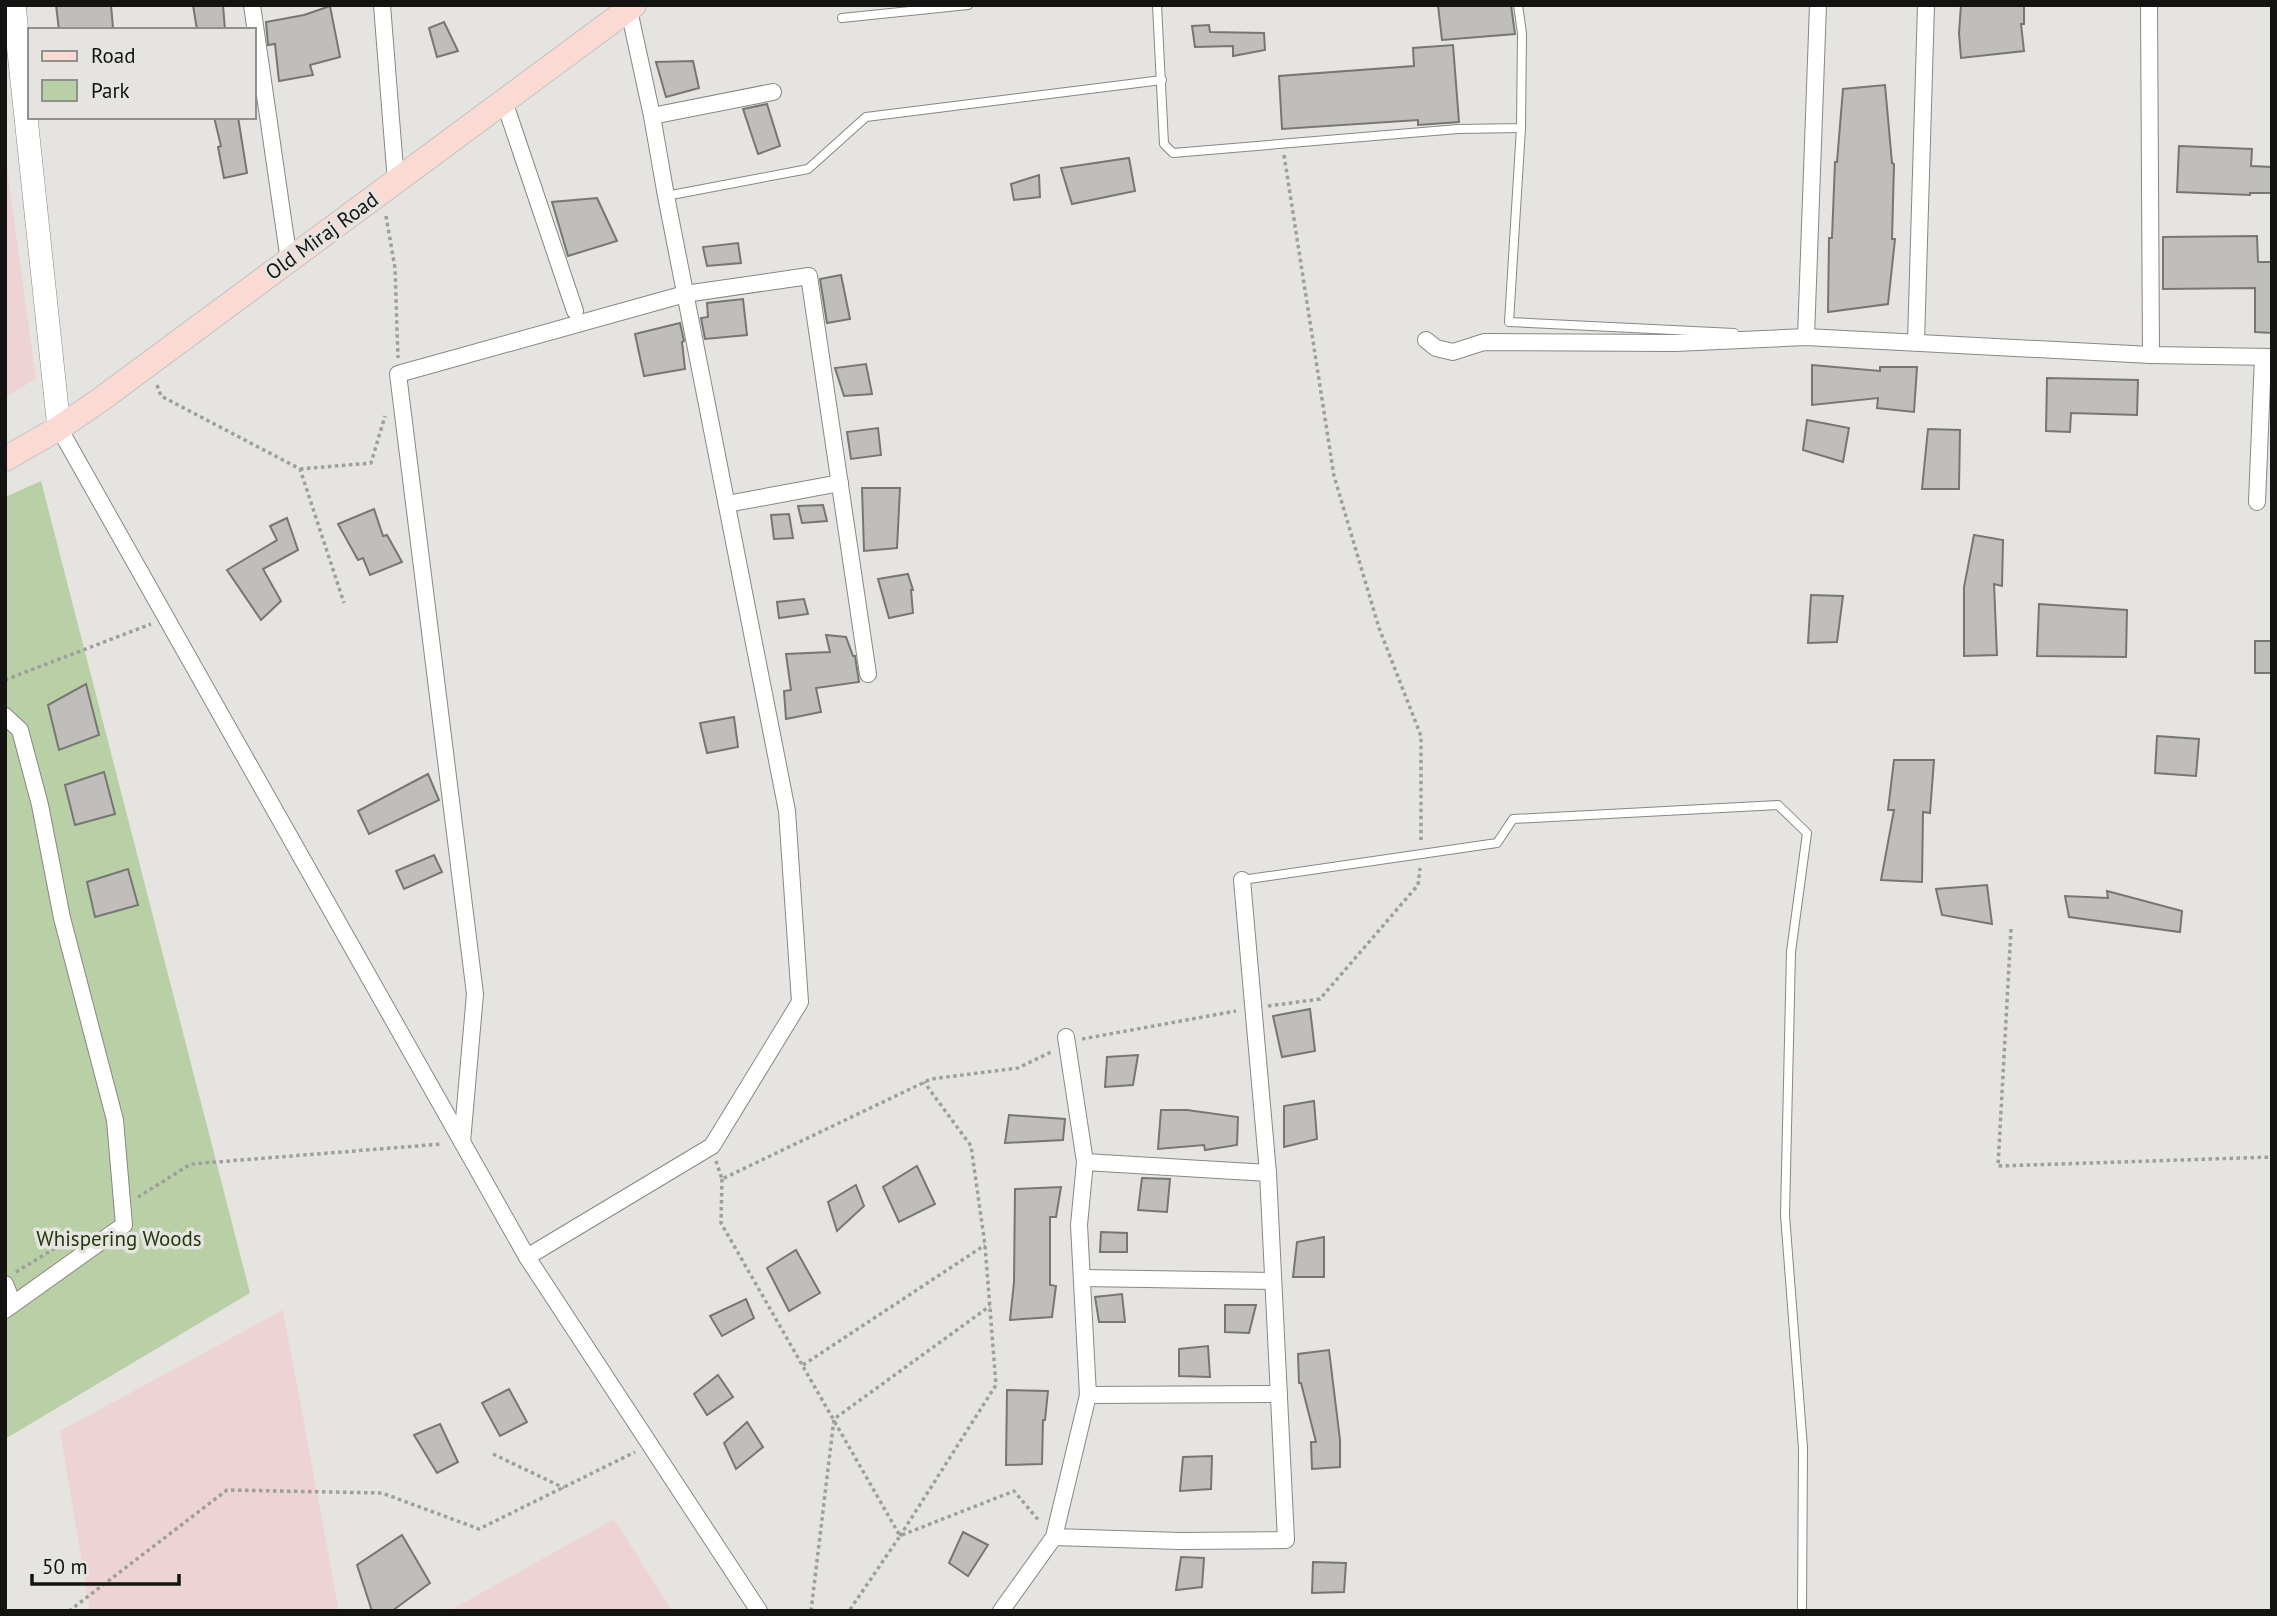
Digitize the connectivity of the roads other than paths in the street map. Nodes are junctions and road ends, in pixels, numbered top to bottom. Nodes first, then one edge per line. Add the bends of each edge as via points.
1 (14, 5) edge
2 (382, 5) edge
3 (968, 5) edge
4 (1157, 5) edge
5 (1518, 5) edge
6 (1818, 5) edge
7 (1926, 5) edge
8 (2150, 5) edge
9 (257, 6) edge
10 (631, 7) edge
11 (842, 18) dead end
12 (1162, 80) junction
13 (773, 92) dead end
14 (504, 101) junction
15 (652, 116) junction
16 (1521, 128) junction
17 (389, 187) junction
18 (666, 196) junction
19 (289, 261) junction
20 (685, 294) junction
21 (575, 311) dead end
22 (1806, 337) junction
23 (1426, 340) dead end
24 (1916, 342) junction
25 (2151, 355) junction
26 (2267, 357) edge
27 (59, 428) junction
28 (5, 459) edge
29 (840, 483) junction
30 (2257, 502) dead end
31 (727, 505) junction
32 (868, 674) dead end
33 (5, 716) edge
34 (1242, 880) joint
35 (1071, 1038) road end
36 (462, 1142) junction
37 (1085, 1162) junction
38 (1268, 1172) junction
39 (527, 1257) junction
40 (1082, 1278) junction
41 (1273, 1281) junction
42 (5, 1284) edge
43 (9, 1307) edge
44 (1279, 1394) junction
45 (1088, 1395) junction
46 (1054, 1537) junction
47 (759, 1611) edge
48 (1000, 1611) edge
49 (1802, 1611) edge

1 - 27 street
2 - 17 street
3 - 11 lane
4 - 12 lane
5 - 16 lane
6 - 22 street
7 - 24 street
8 - 25 street
9 - 19 street
10 - 14 main road, Old Miraj Road
10 - 15 street
12 - 16 lane via 1164,144 1173,153 1458,129
12 - 18 lane via 866,117 808,169
13 - 15 street
14 - 17 main road, Old Miraj Road
14 - 21 street
15 - 18 street
16 - 22 lane via 1508,323
17 - 19 main road, Old Miraj Road
18 - 20 street
19 - 27 main road, Old Miraj Road
20 - 29 street via 809,275
20 - 31 street
20 - 36 street via 398,374 475,994
22 - 23 street via 1675,343 1484,342 1453,352
22 - 24 street
24 - 25 street
25 - 26 street
26 - 30 street
27 - 28 main road, Old Miraj Road
27 - 36 street
29 - 31 street
29 - 32 street
31 - 39 street via 788,811 800,1002 712,1146
33 - 43 street via 20,730 24,743 62,918 115,1120 124,1225
34 - 38 street
34 - 49 lane via 1497,842 1513,819 1778,805 1807,833 1791,952 1785,1215 1803,1448
35 - 37 street
36 - 39 street
37 - 38 street
37 - 40 street via 1079,1225
38 - 41 street
39 - 47 street
40 - 41 street
40 - 45 street
41 - 44 street
42 - 43 street
44 - 45 street
44 - 46 street via 1286,1540
45 - 46 street
46 - 48 street

